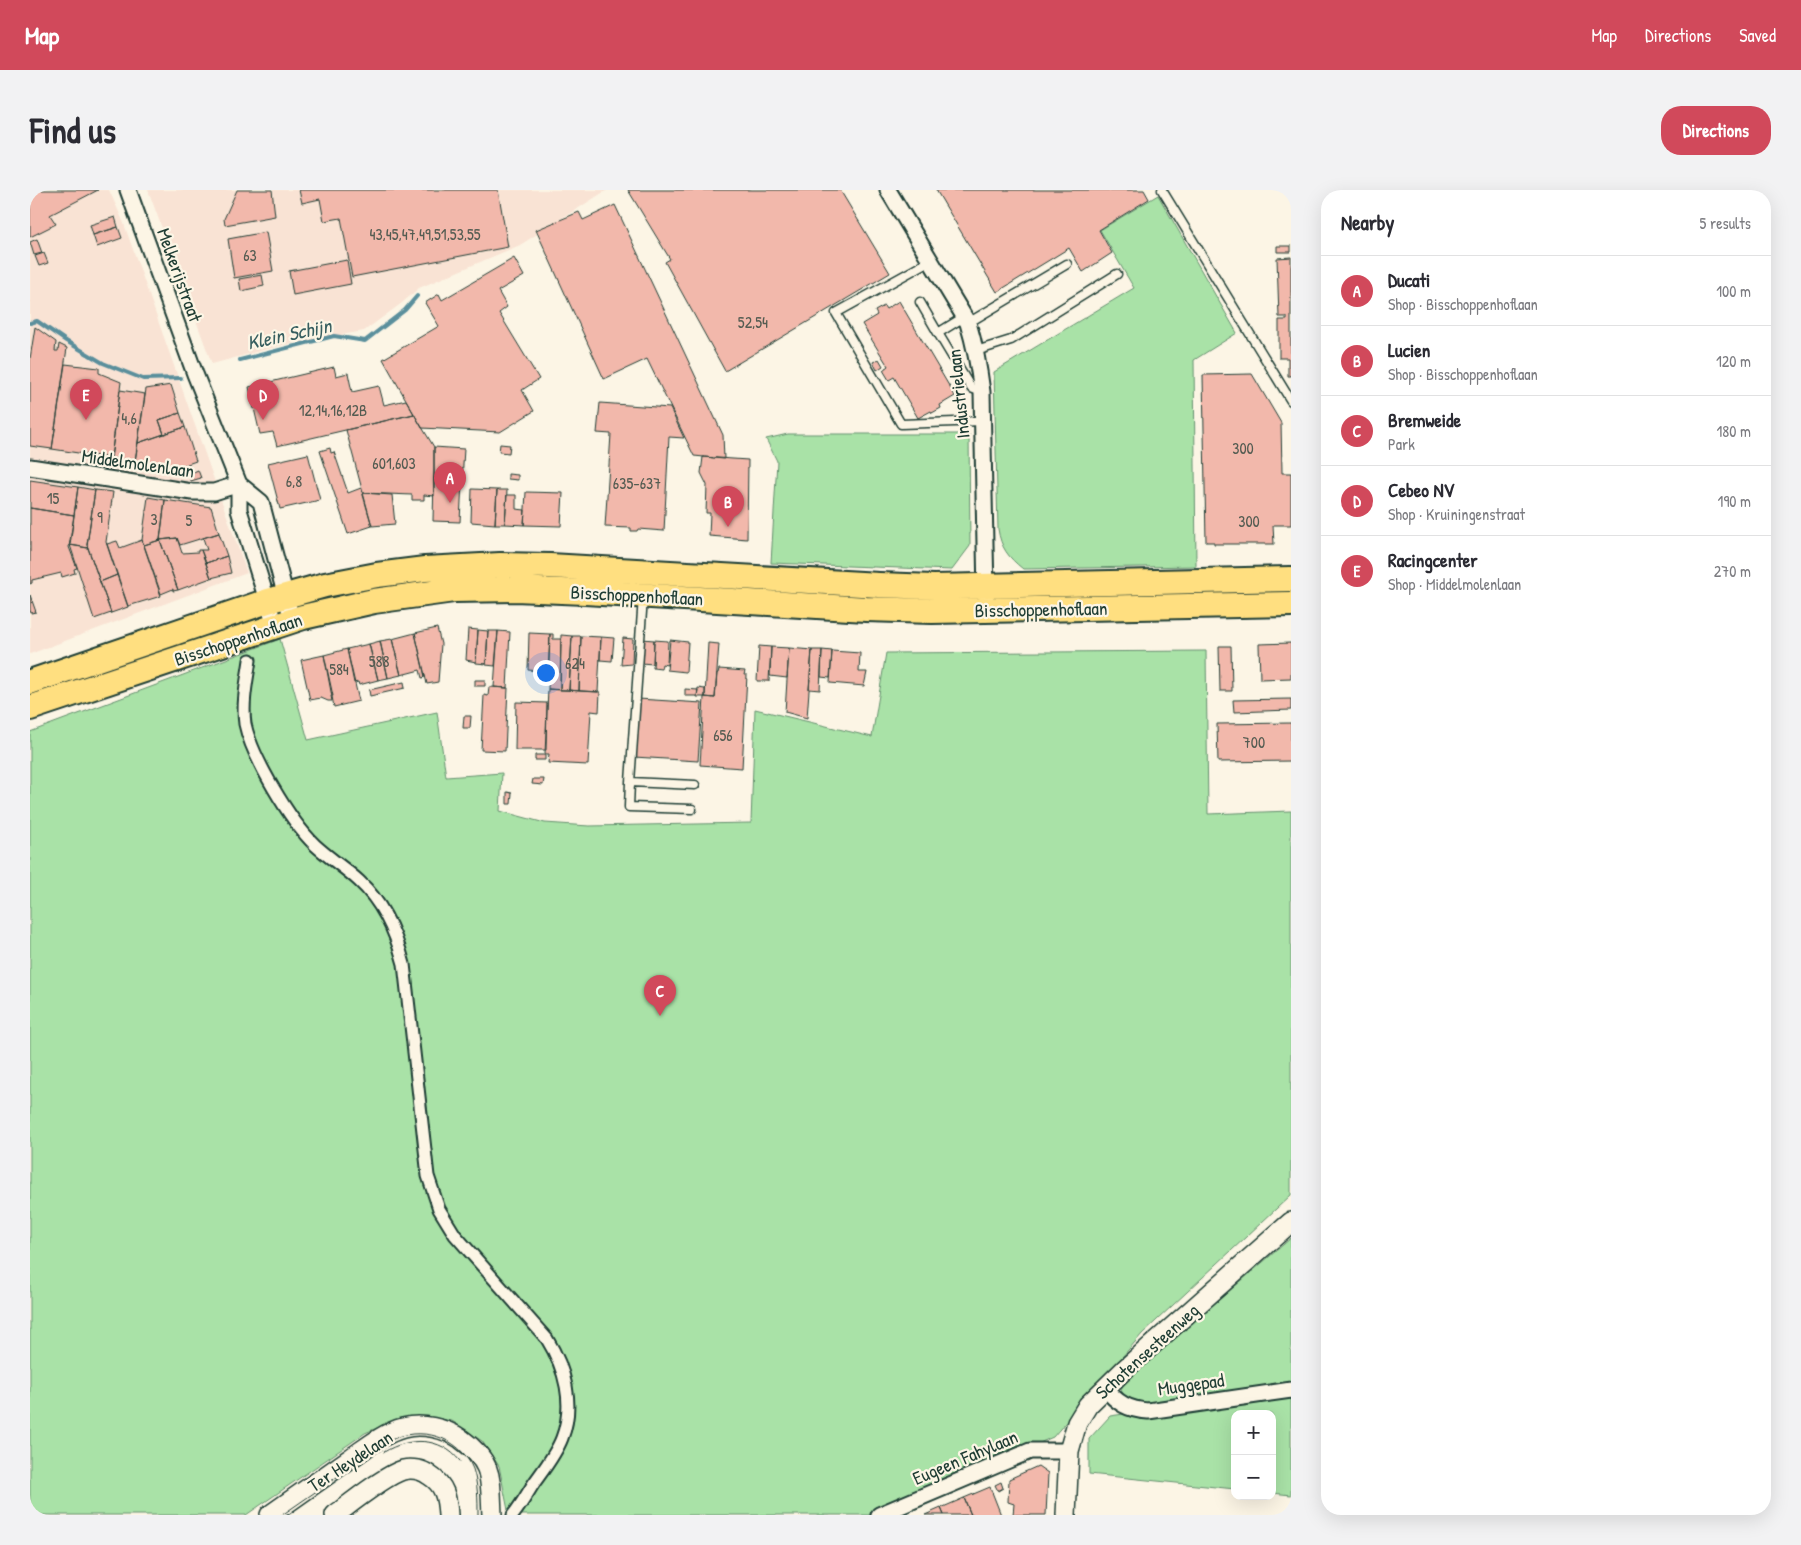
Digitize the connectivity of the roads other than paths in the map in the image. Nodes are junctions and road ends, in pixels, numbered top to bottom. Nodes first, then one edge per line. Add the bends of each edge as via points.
1 (128, 190) edge
2 (888, 190) edge
3 (1162, 190) edge
4 (930, 260) junction
5 (1067, 264) dead end
6 (1117, 274) dead end
7 (920, 302) dead end
8 (966, 320) junction
9 (938, 333) junction
10 (976, 351) junction
11 (982, 392) junction
12 (1291, 401) edge
13 (982, 421) junction
14 (30, 467) edge
15 (239, 484) junction
16 (1291, 579) edge
17 (986, 586) junction
18 (643, 595) junction
19 (277, 598) junction
20 (1291, 604) edge
21 (987, 610) junction
22 (283, 623) junction
23 (250, 660) dead end
24 (30, 682) edge
25 (30, 708) edge
26 (630, 782) junction
27 (695, 785) dead end
28 (692, 809) dead end
29 (1291, 1222) edge
30 (1105, 1386) junction
31 (1291, 1390) edge
32 (1069, 1452) junction
33 (448, 1508) edge
34 (270, 1515) edge
35 (335, 1515) edge
36 (492, 1515) edge
37 (513, 1515) edge
38 (879, 1515) edge
39 (1066, 1515) edge

1 - 15 street, Melkerijstraat
2 - 4 street, Industrielaan
3 - 12 lane
4 - 8 street, Industrielaan
4 - 13 lane via 836,313 901,424
5 - 8 lane
6 - 10 lane via 1011,340
7 - 9 lane
8 - 9 lane
8 - 10 street, Industrielaan
9 - 11 lane via 971,388
10 - 11 street, Industrielaan
11 - 13 street, Industrielaan
13 - 17 street, Industrielaan
14 - 15 street, Middelmolenlaan via 192,492 214,492
15 - 19 street via 239,510
15 - 19 street via 261,502
16 - 17 main road, Bisschoppenhoflaan
17 - 19 main road, Bisschoppenhoflaan via 879,586 500,564 392,573
17 - 21 street, Industrielaan
18 - 21 main road, Bisschoppenhoflaan via 866,609
18 - 22 main road, Bisschoppenhoflaan via 515,589 454,590 355,604
18 - 26 lane
19 - 22 street
19 - 24 main road, Bisschoppenhoflaan
20 - 21 main road, Bisschoppenhoflaan
22 - 25 main road, Bisschoppenhoflaan
23 - 37 street via 245,724 260,762 287,812 314,844 369,891 396,938 405,973 428,1176 439,1209 455,1235 547,1339 563,1370 567,1407 562,1438
26 - 27 lane
26 - 28 lane via 629,807
29 - 30 street, Schotensesteenweg
30 - 31 street, Muggepad via 1128,1408 1148,1411
30 - 32 street, Schotensesteenweg via 1082,1414
32 - 38 street, Eugeen Fahylaan via 1030,1451
32 - 39 street, Schotensesteenweg
33 - 35 street, Ter Heydelaan via 444,1489 434,1478 420,1471 405,1470 387,1478
34 - 36 street, Ter Heydelaan via 380,1438 401,1428 423,1426 440,1429 463,1440 478,1453 487,1466 491,1482

